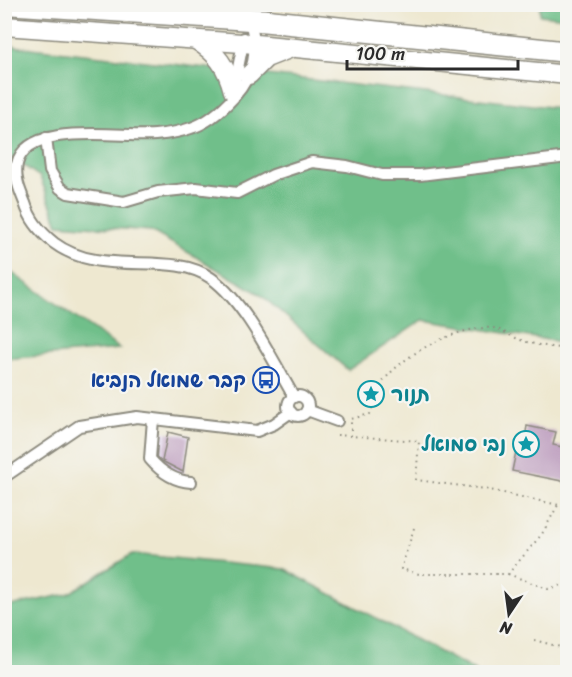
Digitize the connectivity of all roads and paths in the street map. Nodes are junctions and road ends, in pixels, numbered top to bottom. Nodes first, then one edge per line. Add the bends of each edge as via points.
1 (4, 5) edge
2 (152, 16) junction
3 (250, 21) junction
4 (4, 27) edge
5 (196, 40) junction
6 (249, 44) junction
7 (567, 45) edge
8 (293, 48) junction
9 (567, 53) edge
10 (249, 75) junction
11 (567, 75) edge
12 (230, 98) junction
13 (46, 138) junction
14 (567, 157) edge
15 (4, 165) edge
16 (16, 171) junction
17 (567, 349) edge
18 (294, 397) junction
19 (307, 410) junction
20 (291, 412) junction
21 (153, 419) junction
22 (337, 421) dead end
23 (337, 435) dead end
24 (351, 436) junction
25 (4, 477) edge
26 (191, 482) dead end
27 (558, 505) junction
28 (567, 507) edge
29 (414, 528) dead end
30 (508, 574) junction
31 (567, 583) edge
32 (567, 637) edge
33 (534, 640) dead end
34 (562, 649) junction
35 (567, 649) edge

1 - 2 main road
2 - 3 main road
2 - 7 lane via 215,9 264,12
3 - 6 street
3 - 9 main road
4 - 5 main road
5 - 6 main road
5 - 12 main road via 217,56 230,77
6 - 8 main road
6 - 10 street
6 - 12 street
8 - 10 main road via 266,58
8 - 11 main road
10 - 12 street
12 - 13 street via 202,124 155,135
13 - 14 street via 50,171 60,188 68,193 124,202 159,192 196,188 237,193 312,162 382,175 420,175
13 - 16 street via 28,146
15 - 16 street
16 - 18 street via 28,213 37,228 62,249 91,260 178,267 210,278 248,321
17 - 24 path via 518,340 494,328 447,337 417,351 389,374 379,388 370,414 351,419
18 - 19 street via 306,400
18 - 20 street via 289,405
19 - 20 street via 300,416
19 - 22 street
20 - 21 street via 257,431
21 - 25 street via 137,417 79,426
21 - 26 street via 150,459 161,472
23 - 24 path
24 - 27 path via 419,441 416,480 485,489
27 - 28 path
27 - 30 path via 542,534
29 - 30 path via 401,569 419,574
30 - 31 path via 548,589
32 - 34 path
33 - 34 path
34 - 35 path

